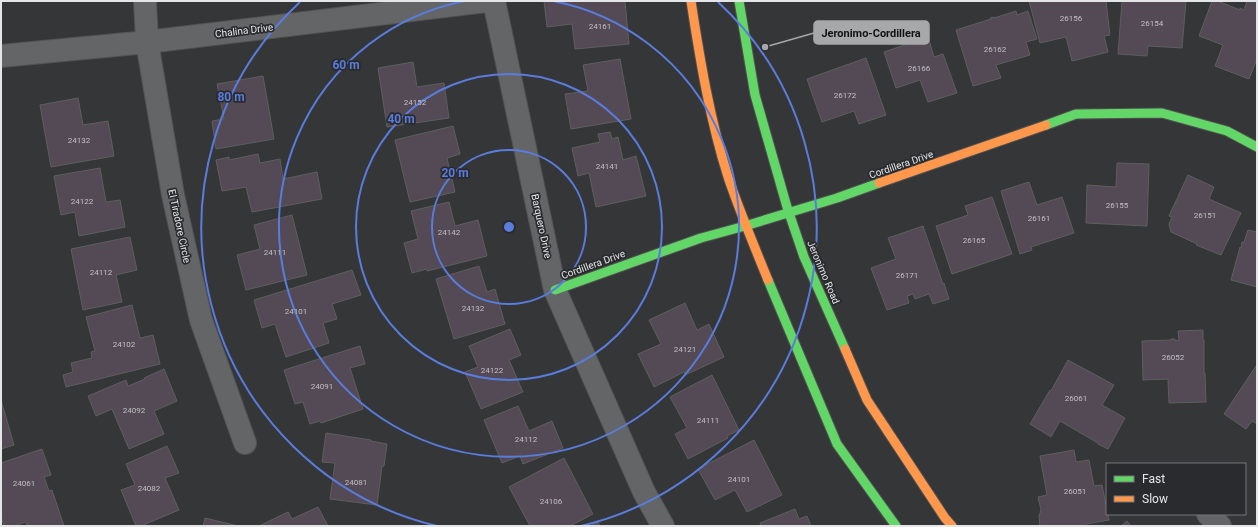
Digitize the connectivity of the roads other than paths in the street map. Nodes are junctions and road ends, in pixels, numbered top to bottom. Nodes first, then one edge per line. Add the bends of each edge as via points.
1 (145, 1) edge
2 (486, 1) edge
3 (494, 1) edge
4 (691, 1) edge
5 (739, 1) edge
6 (147, 42) junction
7 (1, 56) edge
8 (1257, 147) edge
9 (789, 212) junction
10 (744, 226) junction
11 (555, 290) junction
12 (245, 443) dead end
13 (1209, 515) edge
14 (663, 526) edge
15 (896, 526) edge
16 (952, 526) edge
17 (1220, 526) edge

1 - 6 street, El Tiradore Circle
2 - 6 street, Chalina Drive
3 - 11 street, Barquero Drive
4 - 10 main road via 710,107
5 - 9 main road, Jeronimo Road via 755,96
6 - 7 street, Chalina Drive
6 - 12 street, El Tiradore Circle via 173,195 201,320
8 - 9 main road, Cordillera Drive via 1227,131 1162,113 1076,114 838,198
9 - 10 main road, Cordillera Drive
9 - 16 main road, Jeronimo Road via 804,257 867,400
10 - 11 main road, Cordillera Drive via 701,238
10 - 15 main road via 837,444
11 - 14 street, Barquero Drive via 644,492
13 - 17 street

